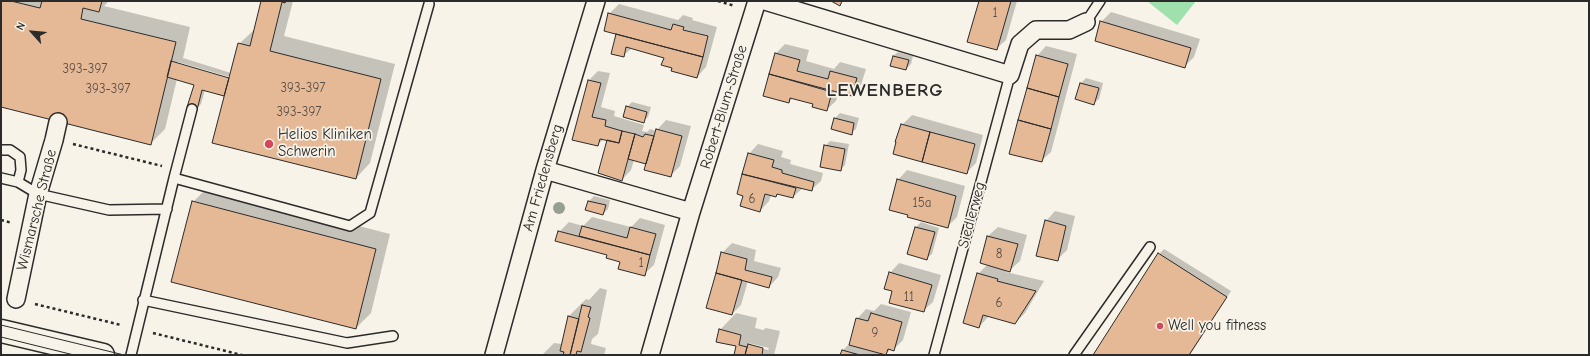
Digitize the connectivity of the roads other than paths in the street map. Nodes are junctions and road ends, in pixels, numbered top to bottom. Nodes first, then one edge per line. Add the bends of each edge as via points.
1 (596, 1) edge
2 (757, 1) edge
3 (764, 1) edge
4 (1100, 1) edge
5 (429, 4) dead end
6 (1086, 22) joint
7 (1010, 75) junction
8 (192, 109) dead end
9 (58, 122) dead end
10 (1, 150) edge
11 (545, 170) junction
12 (175, 174) junction
13 (1, 178) edge
14 (18, 182) junction
15 (38, 194) junction
16 (167, 209) junction
17 (691, 212) junction
18 (1150, 247) dead end
19 (16, 299) dead end
20 (143, 300) junction
21 (1, 331) edge
22 (393, 336) dead end
23 (103, 355) edge
24 (131, 355) edge
25 (494, 355) edge
26 (650, 355) edge
27 (934, 355) edge
28 (1074, 355) edge

1 - 11 street, Am Friedensberg
2 - 17 street, Robert-Blum-Straße
3 - 7 street
4 - 6 lane, Siedlerweg
5 - 12 lane via 370,213 350,226
6 - 7 street, Siedlerweg via 1069,30 1036,30 1020,44
7 - 27 lane, Siedlerweg
8 - 12 lane
9 - 15 street, Wismarsche Straße
10 - 14 lane, Wismarsche Straße via 10,150 20,157 21,170
11 - 17 street
11 - 25 street, Am Friedensberg
12 - 16 lane
13 - 14 lane, Wismarsche Straße
14 - 15 lane
15 - 16 lane via 109,210
15 - 19 street, Wismarsche Straße
16 - 20 lane
17 - 26 street, Robert-Blum-Straße
18 - 28 lane
20 - 22 lane via 347,343
20 - 24 lane
21 - 23 main road

